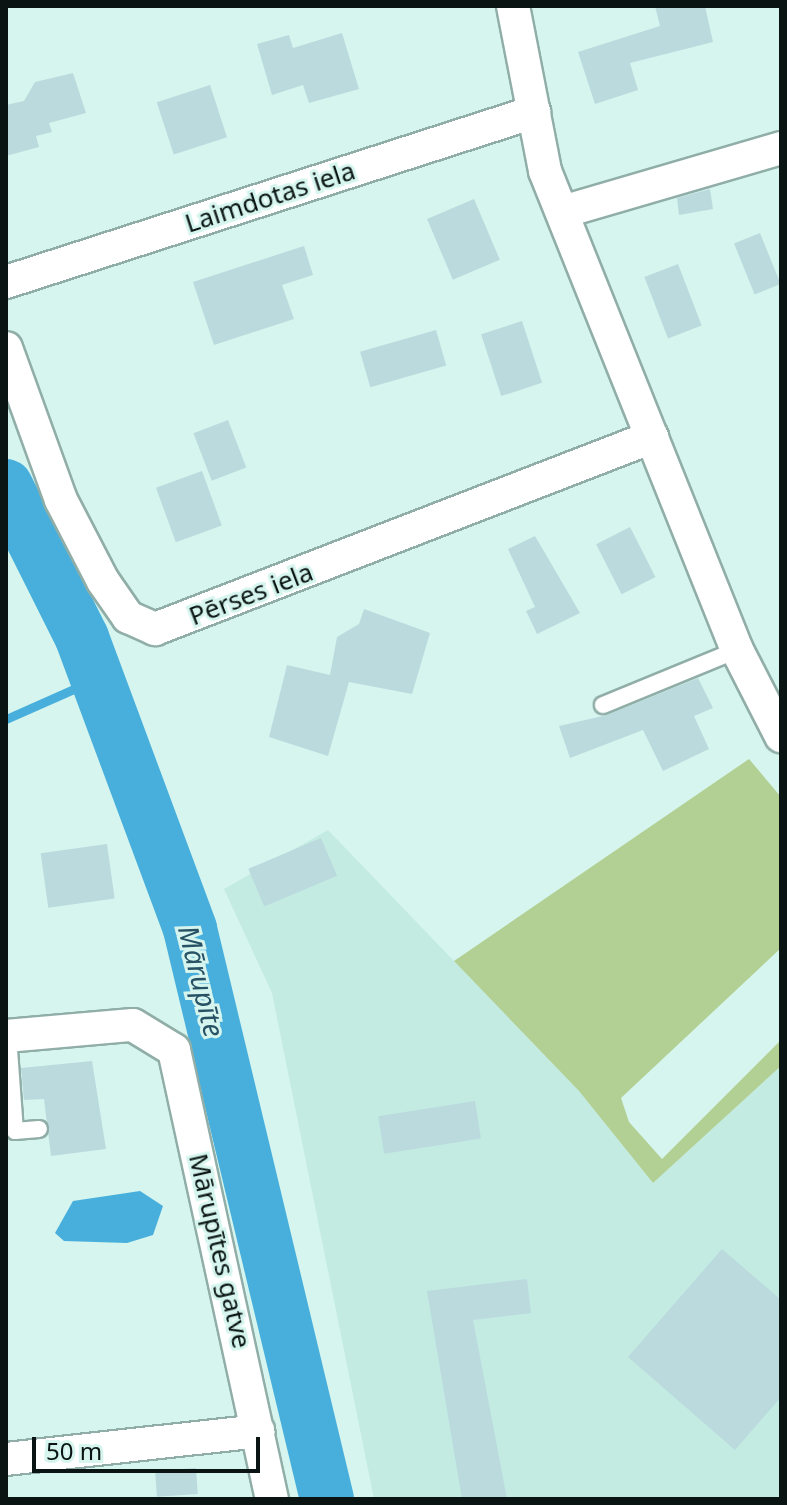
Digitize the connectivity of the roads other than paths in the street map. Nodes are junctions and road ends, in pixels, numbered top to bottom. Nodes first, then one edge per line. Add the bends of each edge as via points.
1 (513, 6) edge
2 (534, 112) junction
3 (781, 148) edge
4 (562, 212) junction
5 (6, 282) edge
6 (6, 348) edge
7 (652, 437) junction
8 (737, 650) junction
9 (603, 705) dead end
10 (781, 736) edge
11 (7, 1036) edge
12 (39, 1129) dead end
13 (258, 1431) junction
14 (6, 1459) edge
15 (272, 1499) edge

1 - 2 street
2 - 4 street
2 - 5 street, Laimdotas iela
3 - 4 street
4 - 7 street
6 - 7 street, Pērses iela via 55,485 103,581 128,617 155,629
7 - 8 street
8 - 9 lane
8 - 10 street
11 - 12 lane via 15,1131
11 - 13 street, Mārupītes gatve via 133,1025 174,1050
13 - 14 street
13 - 15 street, Mārupītes gatve

